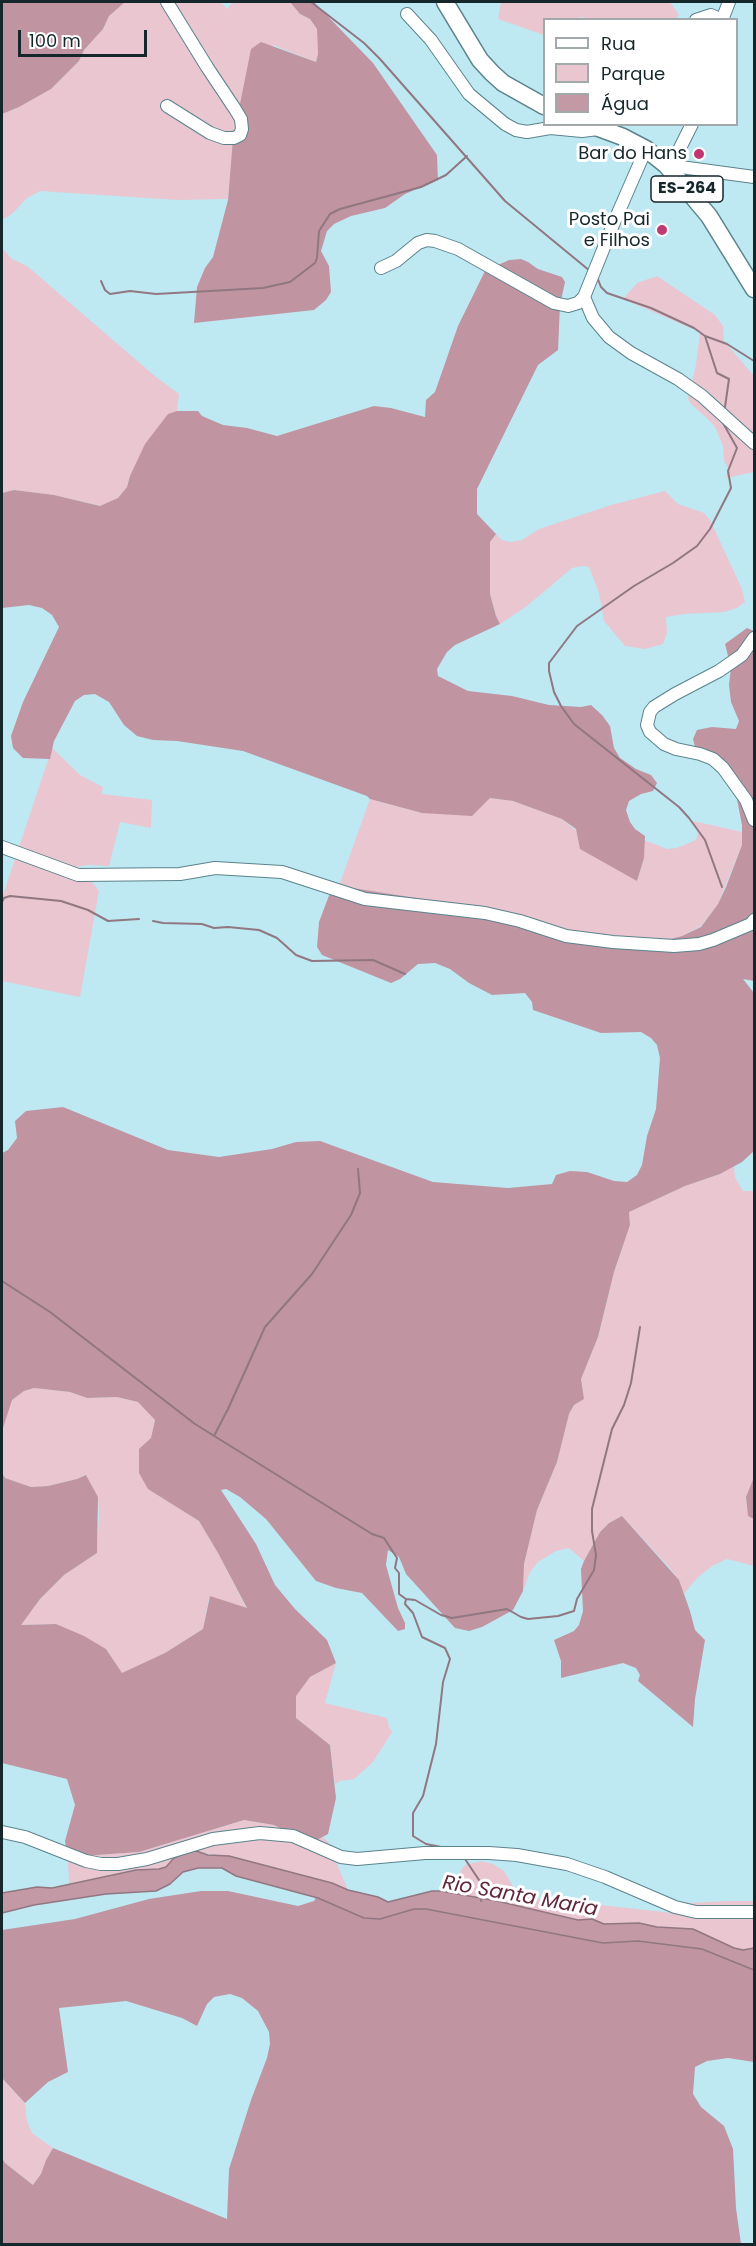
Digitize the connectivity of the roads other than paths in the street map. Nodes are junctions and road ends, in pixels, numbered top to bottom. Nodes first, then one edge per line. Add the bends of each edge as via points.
1 (167, 2) edge
2 (444, 2) edge
3 (729, 2) edge
4 (407, 14) dead end
5 (702, 18) edge
6 (718, 18) edge
7 (723, 18) edge
8 (543, 105) edge
9 (167, 106) dead end
10 (691, 126) edge
11 (594, 127) edge
12 (646, 150) junction
13 (666, 165) junction
14 (754, 177) edge
15 (381, 268) dead end
16 (754, 289) edge
17 (584, 297) junction
18 (754, 443) edge
19 (754, 638) edge
20 (754, 820) edge
21 (2, 846) edge
22 (754, 920) edge
23 (2, 1832) edge
24 (754, 1912) edge

1 - 9 street via 241,119 240,135 224,138 210,133
2 - 8 main road via 492,73
3 - 7 street
4 - 11 street via 431,40 469,94 505,124 527,132 550,128 582,131
5 - 6 street
10 - 13 street via 678,152
11 - 12 main road, ES-264
12 - 13 main road, ES-264
12 - 17 street
13 - 14 street
13 - 16 main road, ES-264 via 709,216
15 - 17 street via 418,243 435,241 458,249 554,303 568,306
17 - 18 street via 593,318 609,338 688,386
19 - 20 street via 742,655 719,671 654,707 647,725 664,744 707,757 723,768 746,800
21 - 22 street via 78,875 180,874 215,868 282,872 365,899 485,913 566,936 624,943 674,946 713,940
23 - 24 street via 101,1864 147,1859 213,1839 260,1833 293,1836 342,1857 357,1859 489,1853 567,1864 696,1912

